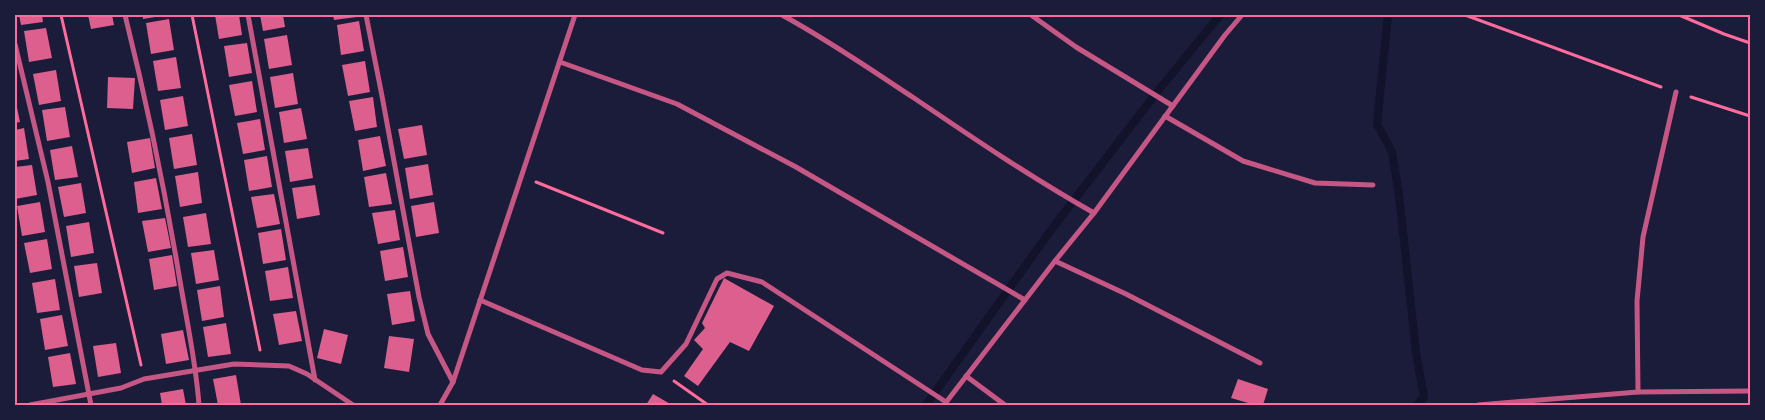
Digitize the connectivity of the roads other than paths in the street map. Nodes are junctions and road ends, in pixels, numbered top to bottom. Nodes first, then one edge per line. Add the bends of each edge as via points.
1 (125, 15) edge
2 (248, 15) edge
3 (366, 15) edge
4 (575, 15) edge
5 (782, 15) edge
6 (1031, 15) edge
7 (1242, 15) edge
8 (15, 44) edge
9 (560, 62) junction
10 (1676, 92) road end
11 (1173, 106) junction
12 (1166, 116) junction
13 (1373, 185) dead end
14 (1094, 213) junction
15 (1055, 261) junction
16 (480, 300) junction
17 (1025, 300) junction
18 (1260, 363) dead end
19 (197, 370) junction
20 (966, 376) junction
21 (315, 380) junction
22 (453, 382) junction
23 (1750, 391) edge
24 (1638, 392) junction
25 (89, 394) junction
26 (945, 404) edge
27 (30, 405) edge
28 (91, 405) edge
29 (199, 405) edge
30 (353, 405) edge
31 (440, 405) edge
32 (1006, 405) edge
33 (1478, 405) edge

1 - 19 street via 153,132
2 - 21 street
3 - 22 street via 419,298 428,334
4 - 9 street
5 - 14 street via 821,36 991,151
6 - 11 street via 1076,47
7 - 11 street
8 - 25 street via 48,182
9 - 16 street
9 - 17 street via 677,104 796,167
10 - 24 street via 1643,237 1637,301
11 - 12 street
12 - 13 street via 1243,161 1315,182
12 - 14 street
14 - 15 street
15 - 17 street
15 - 18 street
16 - 22 street
16 - 26 street via 642,370 661,372 686,344 717,279 727,273 762,282
17 - 20 street
19 - 21 street via 234,364 289,366
19 - 25 street via 144,379 121,388
19 - 29 street
20 - 26 street
20 - 32 street
21 - 30 street
22 - 31 street
23 - 24 street
24 - 33 street
25 - 27 street
25 - 28 street

